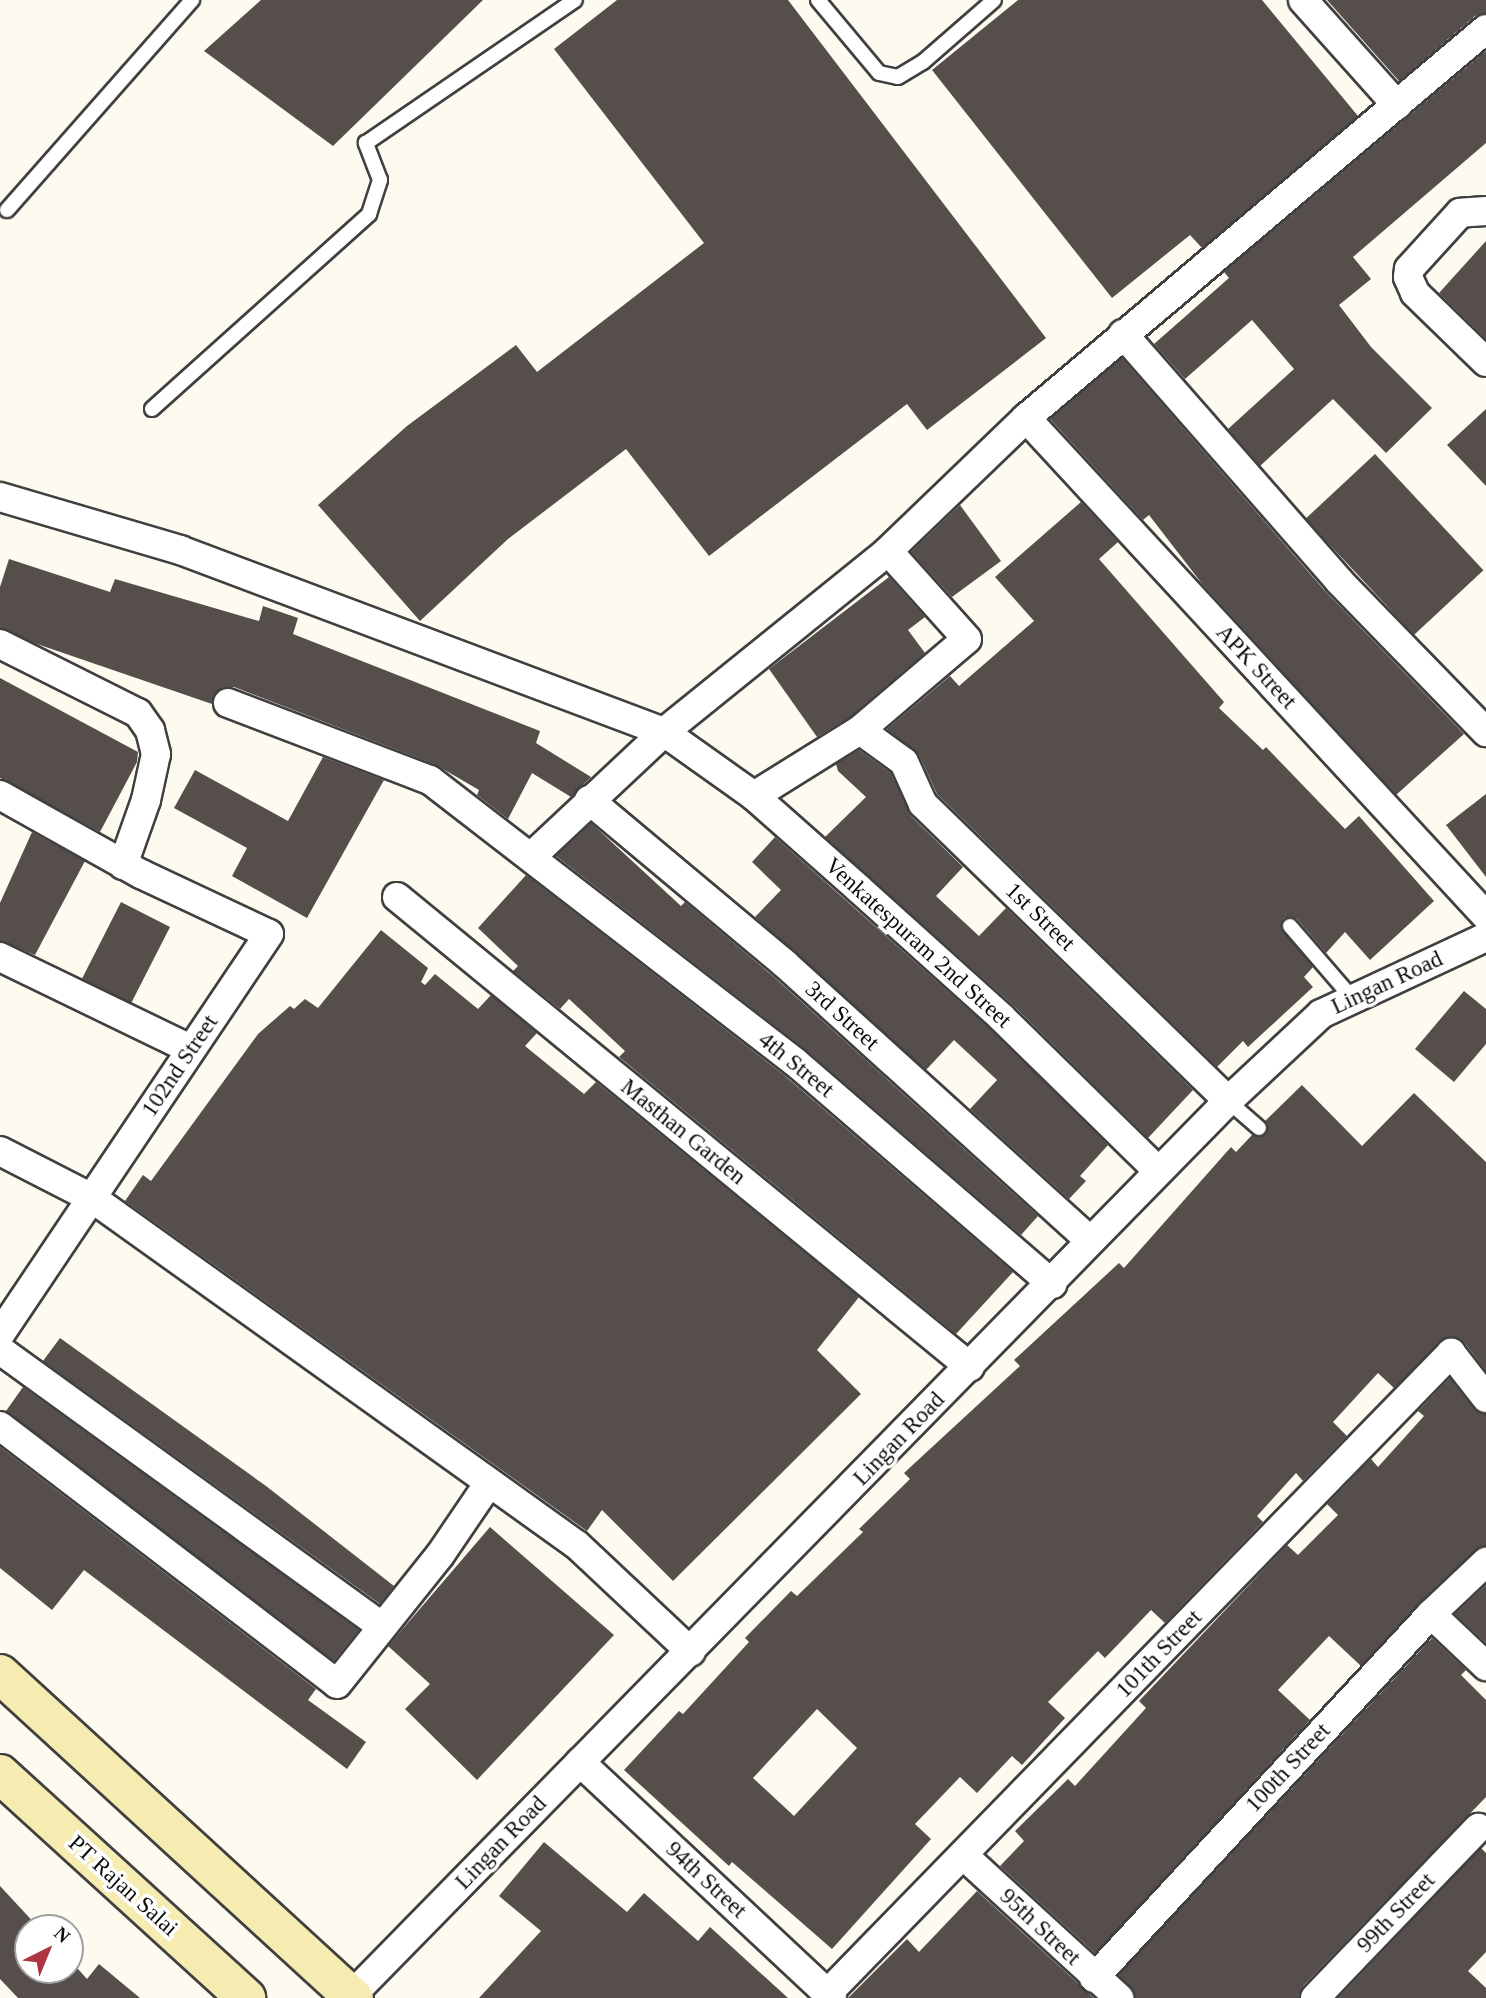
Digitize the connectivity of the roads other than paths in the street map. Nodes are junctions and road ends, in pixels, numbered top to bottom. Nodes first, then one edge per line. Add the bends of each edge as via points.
1 (192, 0) edge
2 (575, 0) edge
3 (818, 0) edge
4 (994, 0) edge
5 (1303, 0) edge
6 (1486, 29) edge
7 (1397, 105) junction
8 (7, 209) dead end
9 (1486, 211) edge
10 (1123, 334) junction
11 (1486, 362) edge
12 (152, 409) dead end
13 (1026, 418) junction
14 (0, 497) edge
15 (888, 551) junction
16 (0, 644) edge
17 (228, 703) dead end
18 (860, 730) junction
19 (664, 732) junction
20 (1486, 732) edge
21 (0, 795) edge
22 (754, 796) junction
23 (589, 800) junction
24 (531, 857) junction
25 (123, 865) junction
26 (397, 897) dead end
27 (1486, 916) edge
28 (1290, 926) dead end
29 (1486, 937) edge
30 (0, 957) edge
31 (1353, 999) junction
32 (190, 1049) junction
33 (1228, 1101) junction
34 (1259, 1128) dead end
35 (0, 1152) edge
36 (1158, 1171) junction
37 (92, 1198) junction
38 (1089, 1240) junction
39 (1052, 1284) junction
40 (0, 1335) edge
41 (0, 1350) edge
42 (970, 1367) junction
43 (1486, 1398) edge
44 (0, 1426) edge
45 (489, 1483) junction
46 (1486, 1562) edge
47 (1431, 1614) junction
48 (380, 1625) junction
49 (691, 1652) junction
50 (1486, 1666) edge
51 (0, 1674) edge
52 (580, 1762) junction
53 (0, 1774) edge
54 (1478, 1828) dead end
55 (963, 1855) junction
56 (1094, 1978) junction
57 (829, 1996) edge
58 (353, 1997) edge
59 (246, 1998) edge
60 (1119, 1998) edge
61 (1315, 1998) edge

1 - 8 lane
2 - 12 lane via 366,143 380,180 369,214
3 - 4 lane via 878,73 898,77 923,62
5 - 7 street
6 - 7 street
7 - 10 street
9 - 11 street via 1460,213 1409,269 1408,276 1415,293
10 - 13 street
10 - 20 street via 1339,581
13 - 15 street
13 - 27 street, APK Street
14 - 19 street, Venkatespuram 2nd Street via 180,550
15 - 18 street via 967,639
15 - 19 street
16 - 25 street via 138,713 150,730 156,754 146,800
17 - 24 street, 4th Street via 430,780
18 - 22 street
18 - 33 street, 1st Street via 904,762 923,804
19 - 22 street, Venkatespuram 2nd Street
19 - 23 street
21 - 25 street
22 - 36 street, Venkatespuram 2nd Street via 1001,1017
23 - 24 street
23 - 38 street, 3rd Street via 785,964
24 - 39 street, 4th Street via 795,1062
25 - 32 street, 102nd Street via 269,934
26 - 42 street, Masthan Garden
28 - 31 lane
29 - 31 street, Lingan Road
30 - 32 street
31 - 33 street, Lingan Road via 1321,1014
32 - 37 street, 102nd Street
33 - 34 lane
33 - 36 street, Lingan Road
35 - 37 street
36 - 38 street, Lingan Road
37 - 40 street, 102nd Street
37 - 45 street
38 - 39 street, Lingan Road
39 - 42 street, Lingan Road
41 - 48 street
42 - 49 street, Lingan Road
43 - 55 street, 101th Street via 1451,1353
44 - 48 street via 337,1684
45 - 48 street via 440,1555
45 - 49 street via 577,1545
46 - 47 street, 100th Street
47 - 50 street
47 - 56 street, 100th Street
49 - 52 street, Lingan Road
51 - 58 main road
52 - 57 street, 94th Street
52 - 58 street, Lingan Road
53 - 59 main road, PT Rajan Salai
54 - 61 street, 99th Street
55 - 56 street, 95th Street
55 - 57 street, 101th Street
56 - 60 street, 95th Street

